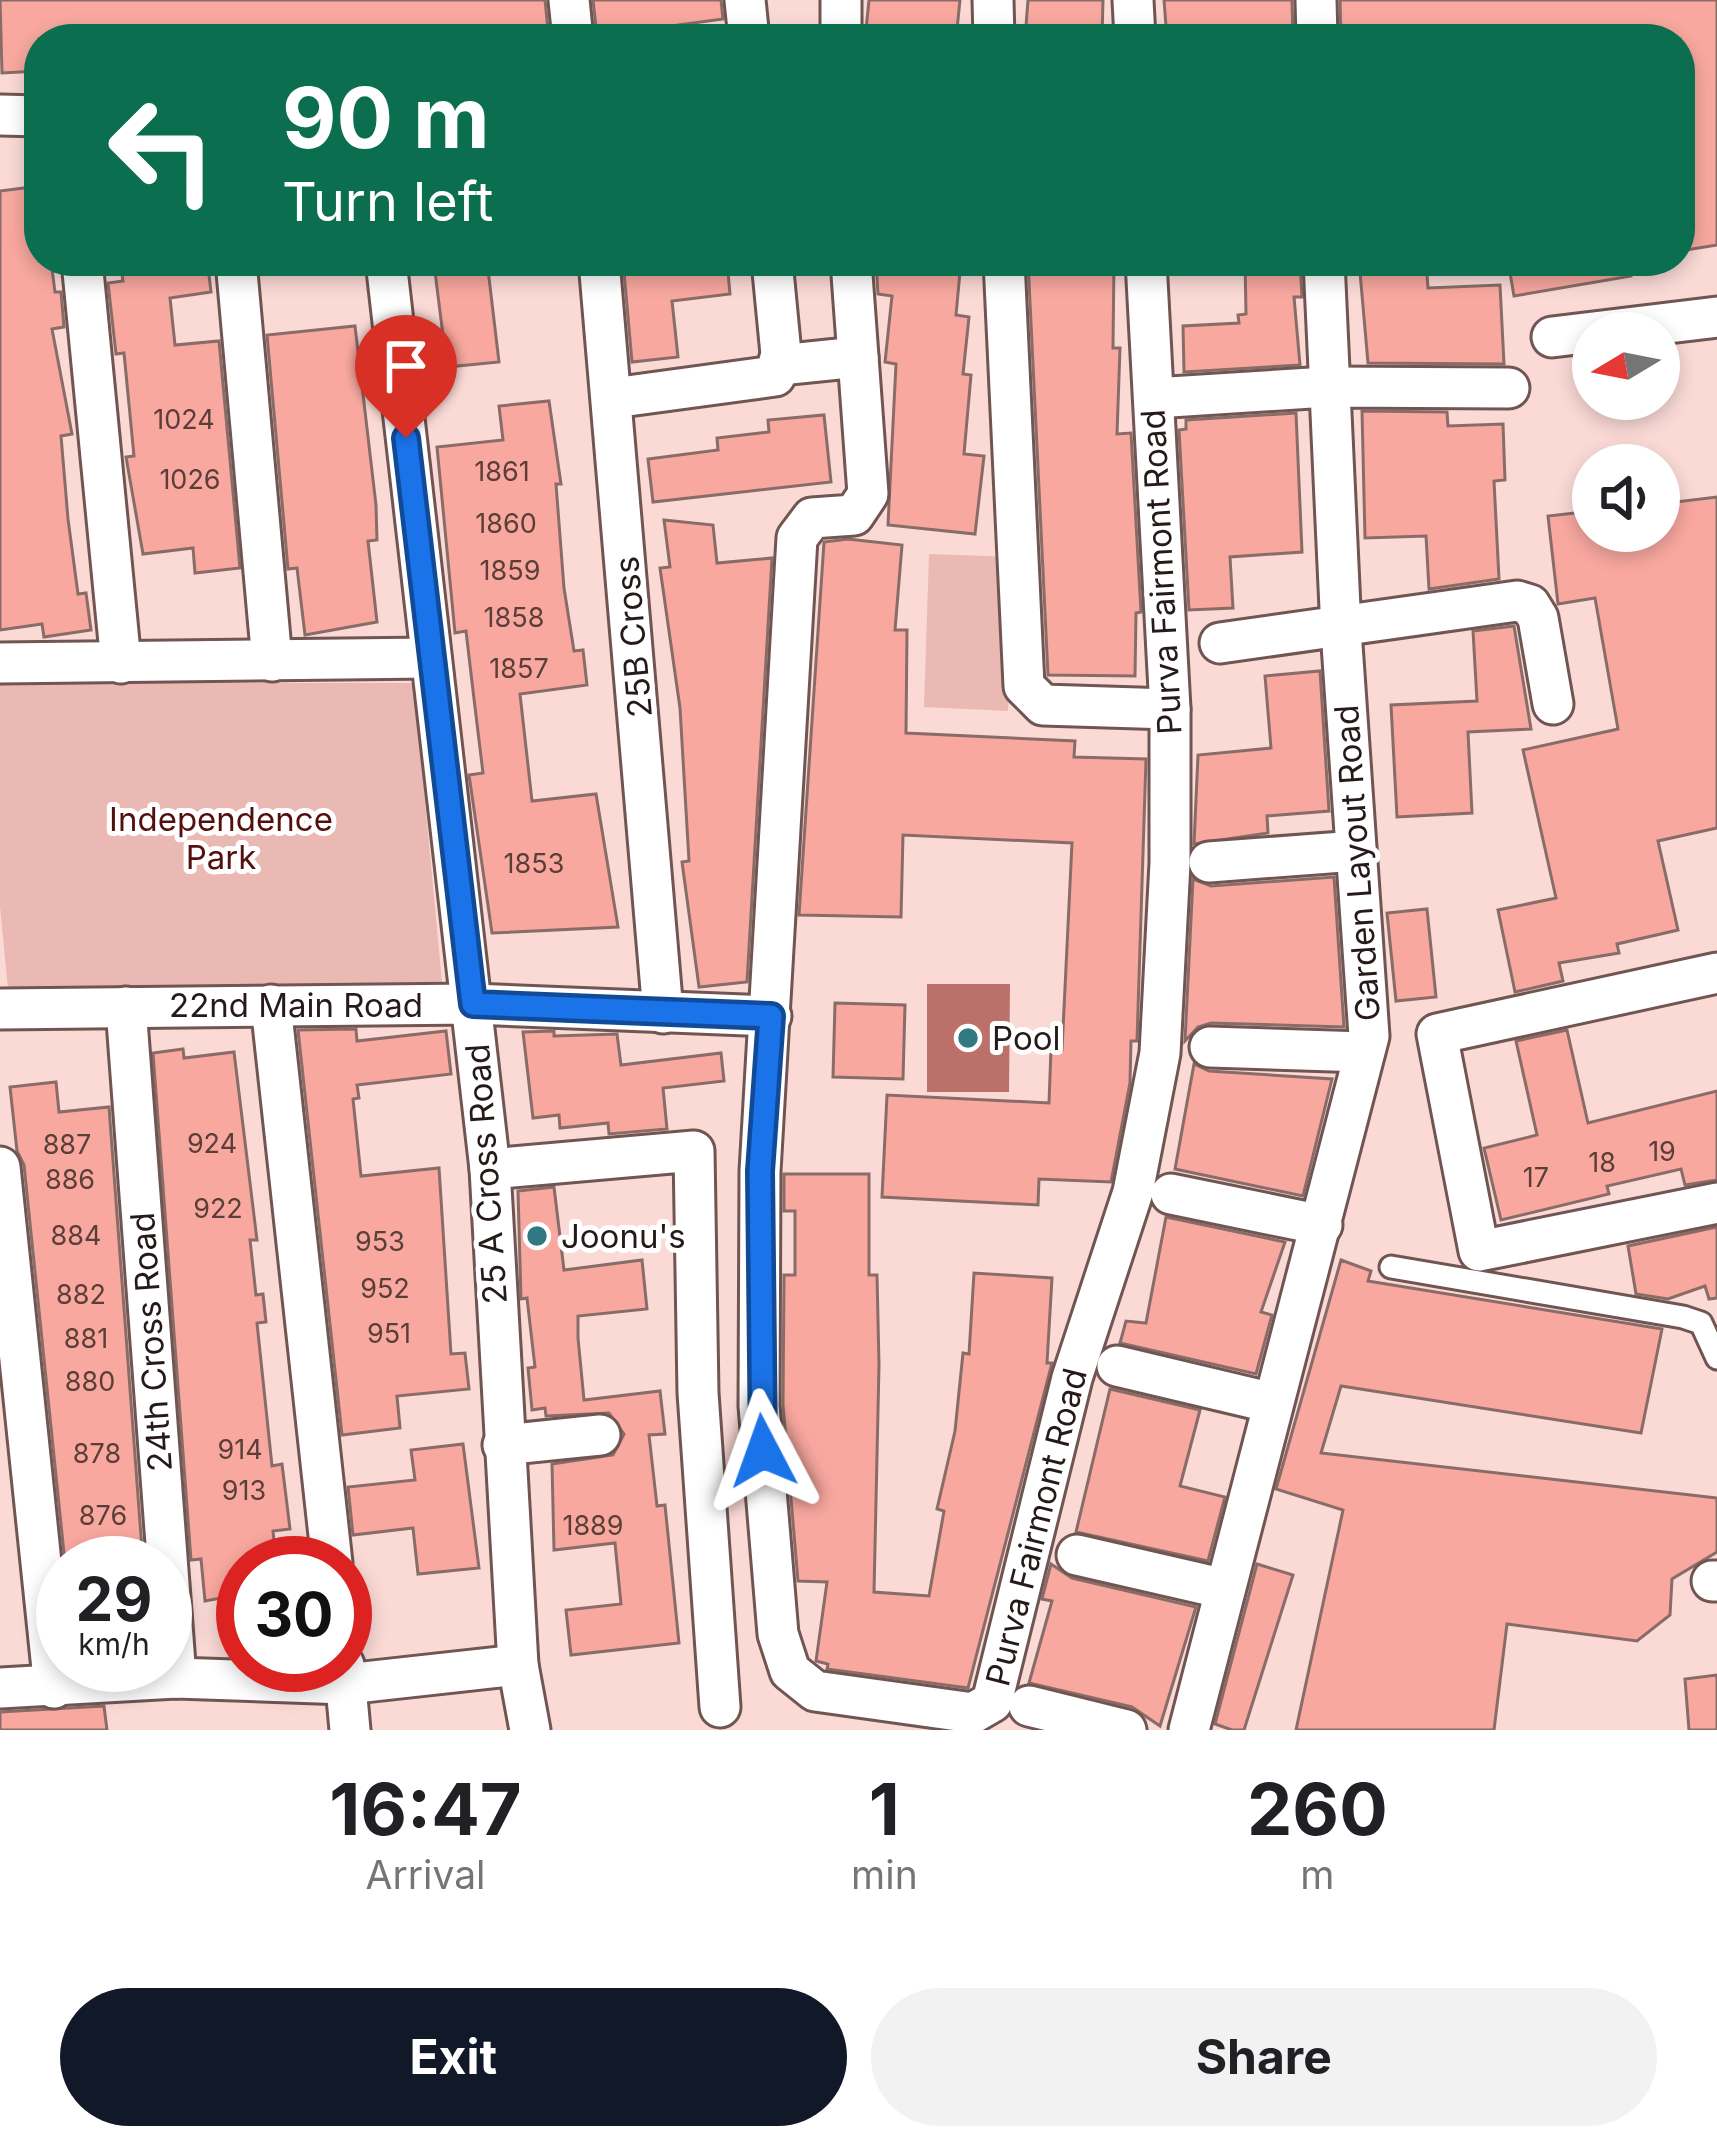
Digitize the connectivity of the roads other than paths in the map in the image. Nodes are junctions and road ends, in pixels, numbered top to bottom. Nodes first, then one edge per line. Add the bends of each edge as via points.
1 (83, 276) edge
2 (237, 276) edge
3 (388, 276) edge
4 (600, 276) edge
5 (773, 276) edge
6 (852, 276) edge
7 (1005, 276) edge
8 (1147, 276) edge
9 (1324, 276) edge
10 (1717, 317) edge
11 (1552, 338) dead end
12 (858, 357) junction
13 (780, 364) junction
14 (1327, 387) junction
15 (1509, 388) dead end
16 (1170, 397) dead end
17 (614, 398) junction
18 (1340, 629) junction
19 (1220, 644) dead end
20 (431, 658) junction
21 (272, 662) junction
22 (0, 663) edge
23 (121, 663) junction
24 (1553, 704) dead end
25 (1170, 709) junction
26 (1356, 851) junction
27 (1209, 862) dead end
28 (1717, 973) edge
29 (271, 1004) junction
30 (473, 1004) junction
31 (126, 1007) junction
32 (0, 1009) edge
33 (663, 1013) junction
34 (771, 1016) junction
35 (1210, 1047) dead end
36 (1364, 1052) junction
37 (0, 1168) edge
38 (490, 1169) junction
39 (1, 1182) edge
40 (1171, 1194) dead end
41 (1717, 1203) edge
42 (1322, 1225) junction
43 (1391, 1267) dead end
44 (1717, 1358) edge
45 (1117, 1366) dead end
46 (1273, 1403) junction
47 (600, 1435) dead end
48 (503, 1445) junction
49 (38, 1536) edge
50 (165, 1536) edge
51 (329, 1536) edge
52 (1077, 1555) dead end
53 (1225, 1588) junction
54 (518, 1665) junction
55 (372, 1673) edge
56 (0, 1688) edge
57 (36, 1688) edge
58 (347, 1692) edge
59 (1029, 1706) dead end
60 (720, 1707) dead end
61 (350, 1730) edge
62 (530, 1730) edge
63 (1126, 1730) edge
64 (1189, 1730) edge

1 - 23 street
2 - 21 street
3 - 20 street, 25 A Cross Road
4 - 17 street, 25B Cross
5 - 13 street
6 - 12 street, Purva Fairmont Road
7 - 25 street via 1024,686 1043,705
8 - 25 street, Purva Fairmont Road
9 - 14 street, Garden Layout Road
10 - 11 street
12 - 13 street
12 - 34 street, Purva Fairmont Road via 867,500 854,515 812,518 801,527 795,554
13 - 17 street via 765,381
14 - 15 street
14 - 16 street
14 - 18 street, Garden Layout Road
17 - 33 street, 25B Cross
18 - 19 street
18 - 24 street via 1530,605
18 - 26 street, Garden Layout Road
20 - 21 street
20 - 30 street, 25 A Cross Road
21 - 23 street
22 - 23 street
25 - 34 street, Purva Fairmont Road via 1166,993 1141,1155 1072,1378 992,1702 973,1713 815,1691 790,1671 778,1634 758,1365
26 - 27 street
26 - 36 street, Garden Layout Road
28 - 41 street via 1437,1034 1479,1251
29 - 30 street, 22nd Main Road
29 - 31 street, 22nd Main Road
29 - 51 street
30 - 33 street, 22nd Main Road
30 - 38 street, 25 A Cross Road
31 - 32 street, 22nd Main Road
31 - 50 street, 24th Cross Road
33 - 34 street, 22nd Main Road
35 - 36 street
36 - 42 street, Garden Layout Road
37 - 39 street
38 - 48 street, 25 A Cross Road
38 - 60 street via 694,1151 698,1394
39 - 49 street
40 - 42 street
42 - 46 street, Garden Layout Road
43 - 44 lane via 1684,1317 1700,1323
45 - 46 street
46 - 53 street, Garden Layout Road
47 - 48 street
48 - 54 street, 25 A Cross Road
52 - 53 street
53 - 64 street, Garden Layout Road
54 - 55 street
54 - 62 street, 25 A Cross Road
56 - 57 street
58 - 61 street
59 - 63 street

